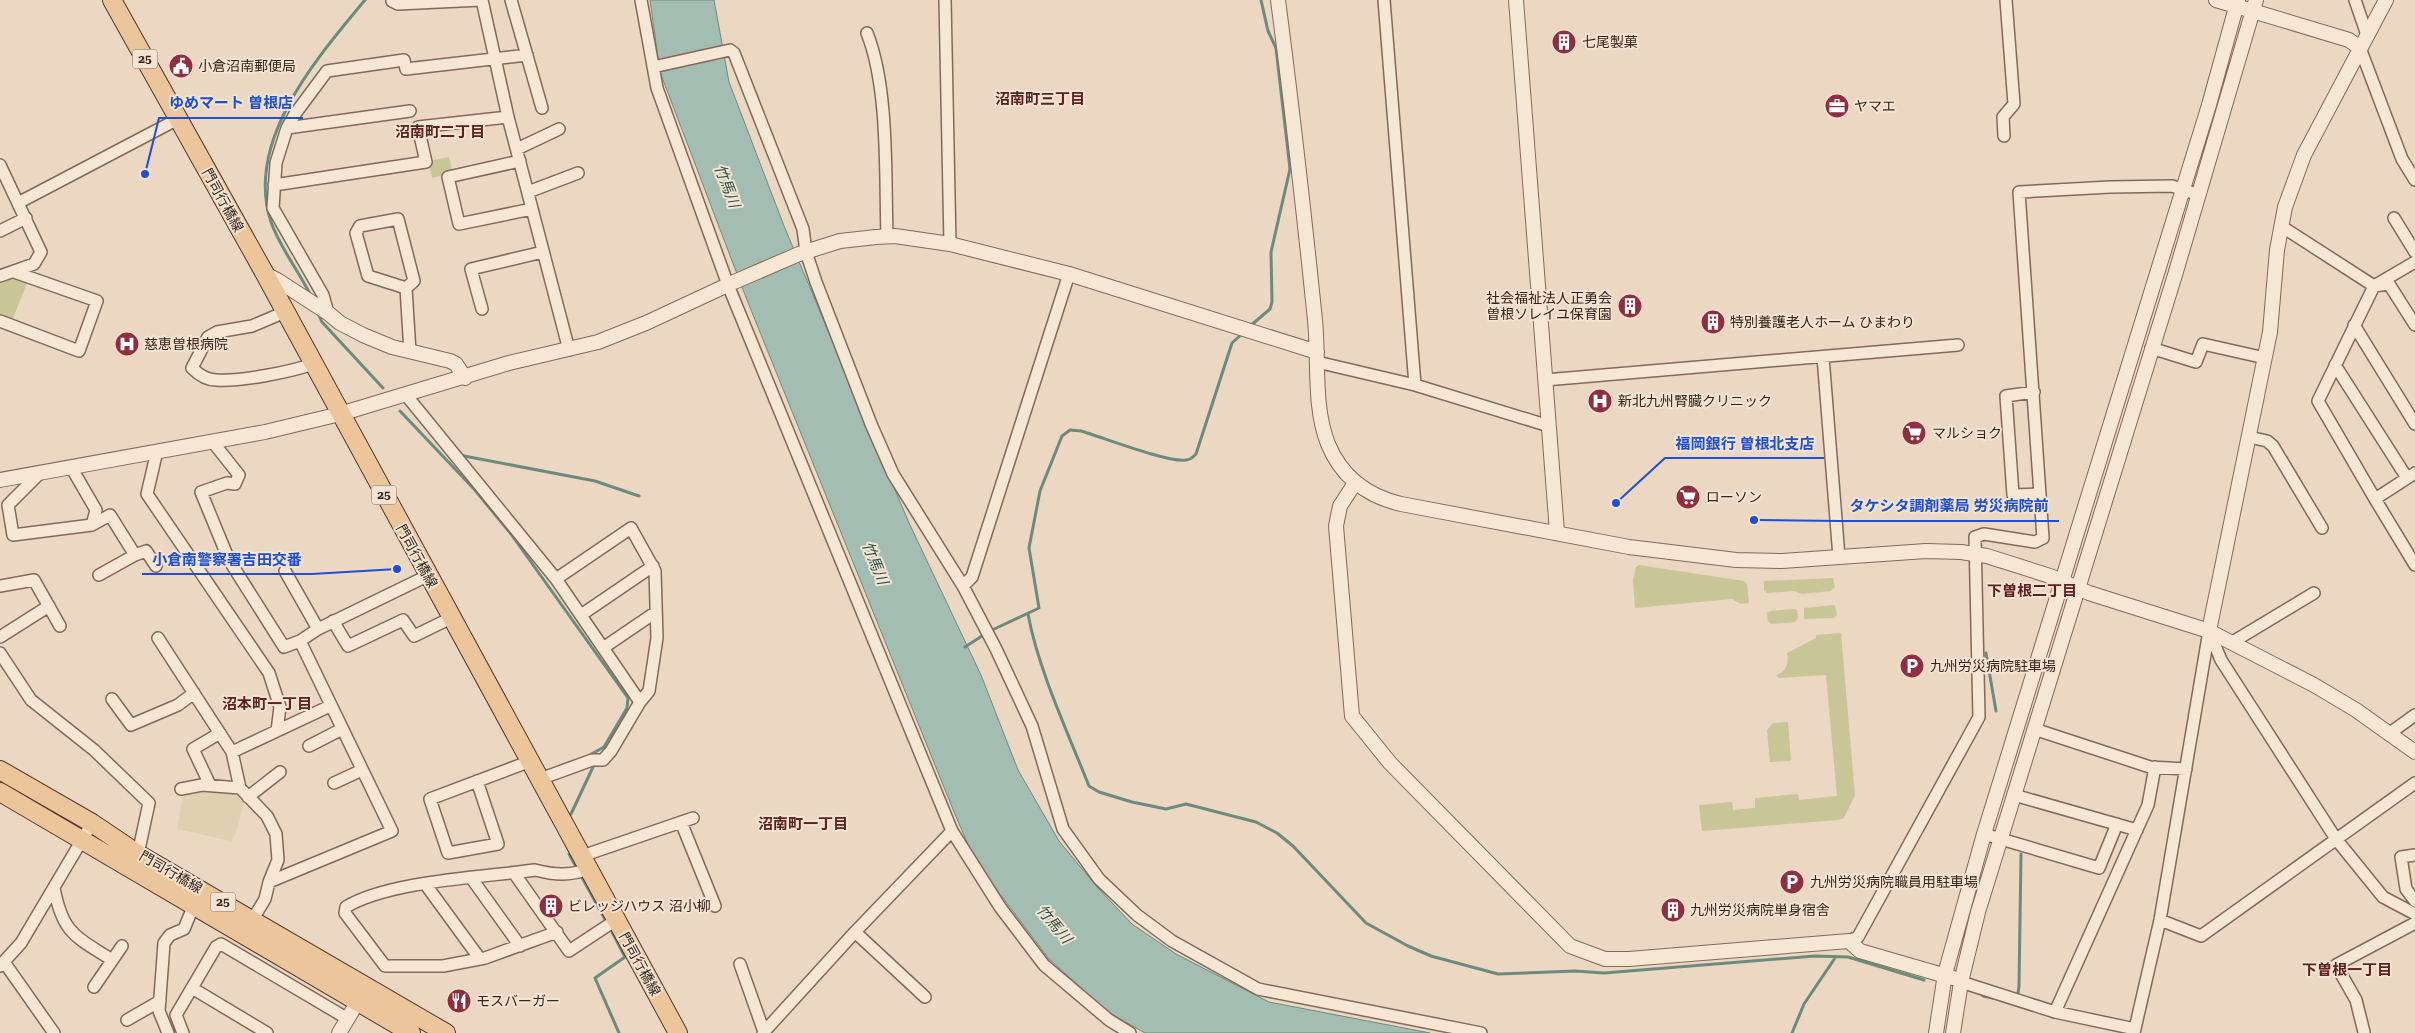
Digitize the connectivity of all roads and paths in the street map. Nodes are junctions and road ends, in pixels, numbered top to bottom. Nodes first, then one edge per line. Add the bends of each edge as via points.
1 (112, 0) edge
2 (482, 0) edge
3 (511, 0) edge
4 (641, 0) edge
5 (945, 0) edge
6 (1278, 0) edge
7 (1384, 0) edge
8 (1516, 0) edge
9 (2006, 0) edge
10 (2216, 0) edge
11 (2356, 0) edge
12 (2386, 0) edge
13 (392, 2) dead end
14 (2237, 3) edge
15 (2255, 6) edge
16 (867, 33) dead end
17 (2367, 35) junction
18 (2360, 48) junction
19 (527, 55) junction
20 (494, 57) junction
21 (655, 67) junction
22 (542, 108) dead end
23 (410, 111) dead end
24 (508, 117) junction
25 (178, 119) junction
26 (287, 128) junction
27 (558, 129) dead end
28 (2004, 136) dead end
29 (516, 149) junction
30 (520, 161) junction
31 (0, 165) edge
32 (578, 173) dead end
33 (2415, 180) edge
34 (4, 183) edge
35 (274, 184) junction
36 (2183, 189) junction
37 (528, 192) junction
38 (2199, 194) junction
39 (18, 203) junction
40 (532, 209) junction
41 (26, 218) junction
42 (2394, 218) dead end
43 (2281, 226) junction
44 (0, 231) edge
45 (887, 236) junction
46 (950, 244) junction
47 (543, 252) junction
48 (2415, 252) edge
49 (803, 253) junction
50 (2415, 262) edge
51 (14, 272) junction
52 (264, 274) junction
53 (1069, 274) junction
54 (0, 276) edge
55 (731, 283) junction
56 (2374, 286) junction
57 (406, 288) junction
58 (482, 309) dead end
59 (285, 312) junction
60 (326, 312) junction
61 (0, 321) edge
62 (2354, 325) junction
63 (2415, 325) edge
64 (1958, 345) dead end
65 (2151, 348) junction
66 (569, 350) junction
67 (410, 352) junction
68 (1317, 357) junction
69 (1823, 357) junction
70 (2265, 358) junction
71 (313, 364) junction
72 (2335, 365) junction
73 (465, 378) junction
74 (1546, 380) junction
75 (1416, 385) junction
76 (2034, 392) junction
77 (396, 398) junction
78 (340, 414) junction
79 (2415, 424) edge
80 (1549, 426) junction
81 (2249, 437) junction
82 (212, 442) junction
83 (157, 452) junction
84 (71, 467) junction
85 (42, 472) junction
86 (2411, 476) edge
87 (0, 480) edge
88 (1355, 483) junction
89 (2038, 494) junction
90 (2375, 499) junction
91 (92, 525) junction
92 (2322, 528) dead end
93 (1557, 532) junction
94 (1975, 554) junction
95 (134, 555) junction
96 (1839, 557) junction
97 (2415, 565) edge
98 (156, 566) dead end
99 (653, 566) junction
100 (285, 571) dead end
101 (99, 575) dead end
102 (427, 576) junction
103 (556, 578) junction
104 (2062, 582) junction
105 (0, 586) edge
106 (962, 586) junction
107 (2077, 589) junction
108 (2314, 593) dead end
109 (49, 606) junction
110 (656, 612) junction
111 (581, 615) junction
112 (451, 618) junction
113 (333, 621) junction
114 (60, 626) dead end
115 (318, 629) junction
116 (2209, 631) junction
117 (0, 636) edge
118 (158, 638) dead end
119 (300, 641) junction
120 (2231, 643) junction
121 (603, 648) junction
122 (0, 653) edge
123 (194, 693) junction
124 (112, 699) dead end
125 (640, 702) junction
126 (330, 706) junction
127 (2415, 715) edge
128 (342, 729) junction
129 (2034, 729) junction
130 (277, 731) junction
131 (220, 733) junction
132 (2390, 733) junction
133 (309, 746) dead end
134 (232, 752) junction
135 (2415, 752) edge
136 (528, 762) junction
137 (2155, 767) junction
138 (0, 770) edge
139 (362, 770) junction
140 (2186, 770) junction
141 (280, 772) dead end
142 (540, 779) junction
143 (477, 781) junction
144 (2415, 783) edge
145 (334, 784) dead end
146 (210, 785) junction
147 (181, 789) dead end
148 (0, 792) edge
149 (244, 792) junction
150 (2014, 795) junction
151 (693, 818) dead end
152 (681, 822) junction
153 (92, 824) junction
154 (2117, 824) junction
155 (2137, 830) junction
156 (952, 831) junction
157 (1984, 834) junction
158 (2336, 838) junction
159 (82, 840) junction
160 (2000, 840) junction
161 (138, 854) junction
162 (2415, 855) edge
163 (582, 867) junction
164 (514, 873) junction
165 (472, 879) junction
166 (269, 882) junction
167 (426, 885) junction
168 (54, 888) junction
169 (198, 898) junction
170 (2415, 901) edge
171 (715, 906) dead end
172 (2415, 914) edge
173 (253, 919) junction
174 (2160, 920) junction
175 (611, 924) junction
176 (2415, 924) edge
177 (557, 932) junction
178 (855, 932) junction
179 (1849, 942) junction
180 (122, 946) dead end
181 (520, 946) junction
182 (480, 959) junction
183 (112, 960) junction
184 (2, 964) edge
185 (740, 964) dead end
186 (1945, 974) junction
187 (1961, 982) junction
188 (367, 986) junction
189 (94, 988) dead end
190 (192, 988) junction
191 (925, 997) dead end
192 (160, 1002) junction
193 (358, 1002) junction
194 (2055, 1012) junction
195 (348, 1019) junction
196 (127, 1020) dead end
197 (2134, 1031) edge
198 (265, 1032) edge
199 (764, 1032) edge
200 (54, 1033) edge
201 (168, 1033) edge
202 (183, 1033) edge
203 (339, 1033) edge
204 (411, 1033) edge
205 (446, 1033) edge
206 (678, 1033) edge
207 (1130, 1033) edge
208 (1482, 1033) edge
209 (1936, 1033) edge
210 (1953, 1033) edge
211 (2363, 1033) edge

1 - 25 main road, 門司行橋線 / 25
2 - 13 street
2 - 20 street
3 - 19 street
4 - 21 street
5 - 46 street
6 - 68 street via 1316,324
7 - 75 street
8 - 74 street
9 - 28 street via 2014,104 2003,117
10 - 14 street
11 - 17 street
12 - 17 street
14 - 15 street
14 - 36 street
15 - 18 street via 2350,40
15 - 38 street
16 - 45 street via 874,51 882,98
17 - 18 street
18 - 33 street via 2402,159
18 - 43 street via 2304,155
19 - 20 street
19 - 22 street
20 - 24 street
20 - 26 street via 406,69 404,60 327,71
21 - 49 street via 730,50 734,53 799,220
21 - 55 street via 657,88
23 - 26 street
24 - 29 street
24 - 35 street via 418,127 426,162
25 - 39 street
25 - 52 main road, 門司行橋線 / 25
26 - 35 street via 276,163
27 - 29 street
29 - 30 street
30 - 37 street
30 - 40 street via 448,177 459,224
31 - 34 street
32 - 37 street
34 - 39 street
35 - 60 street via 273,208 323,295
36 - 38 street
36 - 76 street via 2172,186 2110,187 2019,192
36 - 104 street
37 - 40 street
38 - 65 street
39 - 41 street
40 - 47 street
41 - 44 street
41 - 51 street via 42,252 34,264
42 - 48 street
43 - 56 street
43 - 70 street
45 - 46 street
45 - 49 street via 840,241
46 - 53 street
47 - 58 street via 471,268
47 - 66 street
49 - 55 street
49 - 106 street via 893,474
50 - 56 street
51 - 54 street
51 - 61 street via 97,301 79,351
52 - 59 main road, 門司行橋線 / 25
52 - 60 street
53 - 68 street via 1253,332
53 - 106 street via 972,577
55 - 66 street via 646,324
55 - 156 street
56 - 62 street
56 - 63 street via 2389,284
57 - 57 street via 414,281 398,219 360,226 356,233 368,276
57 - 67 street
59 - 71 main road, 門司行橋線 / 25
59 - 71 street via 252,326 217,332 208,337 192,368 214,380 236,379
60 - 67 street via 363,335
62 - 72 street
62 - 79 street
64 - 69 street
65 - 70 street via 2196,362 2203,344
65 - 107 street
66 - 73 street
67 - 73 street via 450,361 456,364
68 - 75 street
68 - 88 street via 1322,420 1328,444 1344,474
69 - 74 street
69 - 96 street
70 - 81 street
71 - 78 main road, 門司行橋線 / 25
72 - 86 street
72 - 90 street via 2318,401
73 - 77 street
74 - 80 street
75 - 80 street
76 - 89 street
76 - 89 street via 2006,396 2013,495
77 - 78 street
77 - 103 street
78 - 82 street
78 - 102 main road, 門司行橋線 / 25
80 - 93 street
81 - 92 street via 2267,440 2273,446
81 - 116 street
82 - 83 street
82 - 119 street via 239,475 235,484 227,483 201,492 229,560 284,647
83 - 84 street
83 - 130 street via 147,494 269,673 280,708
84 - 85 street
84 - 91 street via 96,510
85 - 87 street
85 - 91 street via 8,505 13,535
86 - 90 street
88 - 93 street via 1384,500
88 - 179 street via 1340,506 1336,526 1352,716 1390,763 1570,946 1605,959 1629,959
89 - 94 street via 2041,540 2035,542 1979,534 1975,537
90 - 97 street
91 - 95 street via 110,515
93 - 96 street via 1629,547 1736,560
94 - 96 street via 1926,551
94 - 104 street
94 - 179 street via 1979,716 1858,937
95 - 98 street via 146,551
95 - 101 street
99 - 103 street via 631,528
99 - 110 street
99 - 111 street
100 - 115 street
102 - 112 main road, 門司行橋線 / 25
102 - 113 street
103 - 111 street
104 - 107 street
104 - 157 street
105 - 109 street via 34,580
106 - 208 street via 1032,726 1063,829 1099,879 1136,915 1180,946 1258,989
107 - 116 street
107 - 129 street
108 - 120 street
109 - 114 street
109 - 117 street
110 - 121 street
110 - 125 street via 657,638 649,691
111 - 121 street
112 - 113 street via 414,636 403,620 348,646
112 - 136 main road, 門司行橋線 / 25
113 - 115 street
115 - 119 street
116 - 120 street
116 - 140 street
116 - 158 street via 2221,660
118 - 123 street
119 - 126 street
120 - 132 street via 2314,684
121 - 125 street
122 - 161 street via 31,700 94,750 150,803
123 - 124 street via 178,705 132,725
123 - 131 street
125 - 142 street via 603,760 592,760
126 - 128 street
126 - 130 street
127 - 132 street
128 - 133 street
128 - 139 street
129 - 137 street
129 - 150 street
130 - 134 street
131 - 134 street
131 - 146 street via 193,749
132 - 135 street
134 - 149 street
136 - 142 main road, 門司行橋線 / 25
136 - 143 street
137 - 140 street
137 - 155 street via 2148,805
138 - 153 main road, 門司行橋線 / 25
139 - 145 street
139 - 166 street via 392,831
140 - 174 street
141 - 149 street
142 - 163 main road, 門司行橋線 / 25
143 - 143 street via 430,799 448,853 498,844
144 - 158 street
146 - 147 street
146 - 149 street
148 - 159 main road, 門司行橋線 / 25
149 - 166 street via 267,816 276,834 278,860
150 - 154 street
150 - 160 street
151 - 152 street
152 - 163 street
152 - 171 street
153 - 159 street
153 - 161 main road, 門司行橋線 / 25
154 - 155 street
154 - 160 street via 2099,868
155 - 194 street
156 - 178 street
156 - 207 street via 1000,907 1044,965 1109,1020
157 - 160 street
157 - 186 street
158 - 172 street via 2383,897
158 - 174 street via 2201,936
159 - 168 street
159 - 169 main road, 門司行橋線 / 25
160 - 187 street
161 - 169 main road, 門司行橋線 / 25
162 - 170 street via 2401,857 2406,889
163 - 164 street via 553,875 535,870
163 - 175 main road, 門司行橋線 / 25
164 - 165 street
164 - 177 street
165 - 167 street
165 - 181 street
166 - 173 street via 265,899
167 - 182 street
167 - 182 street via 357,900 346,907 345,913 385,966 443,966
168 - 183 street via 59,914 72,934
168 - 184 street via 21,943
169 - 173 main road, 門司行橋線 / 25
169 - 192 street via 184,928 170,934 164,943
169 - 193 main road, 門司行橋線 / 25
173 - 188 main road, 門司行橋線 / 25
174 - 197 street
175 - 177 street via 569,951
175 - 206 main road, 門司行橋線 / 25
176 - 211 street via 2336,965 2356,1000
177 - 181 street
178 - 191 street
178 - 199 street
179 - 186 street via 1860,951
180 - 183 street
181 - 182 street
183 - 189 street
184 - 200 street
185 - 199 street
186 - 187 street
186 - 209 street
187 - 194 street
187 - 210 street
188 - 193 street
188 - 205 main road, 門司行橋線 / 25
190 - 195 street via 216,947 221,944
190 - 198 street
190 - 202 street via 176,1015
192 - 196 street
192 - 201 street
193 - 195 street
193 - 204 main road, 門司行橋線 / 25
194 - 197 street
195 - 203 street

